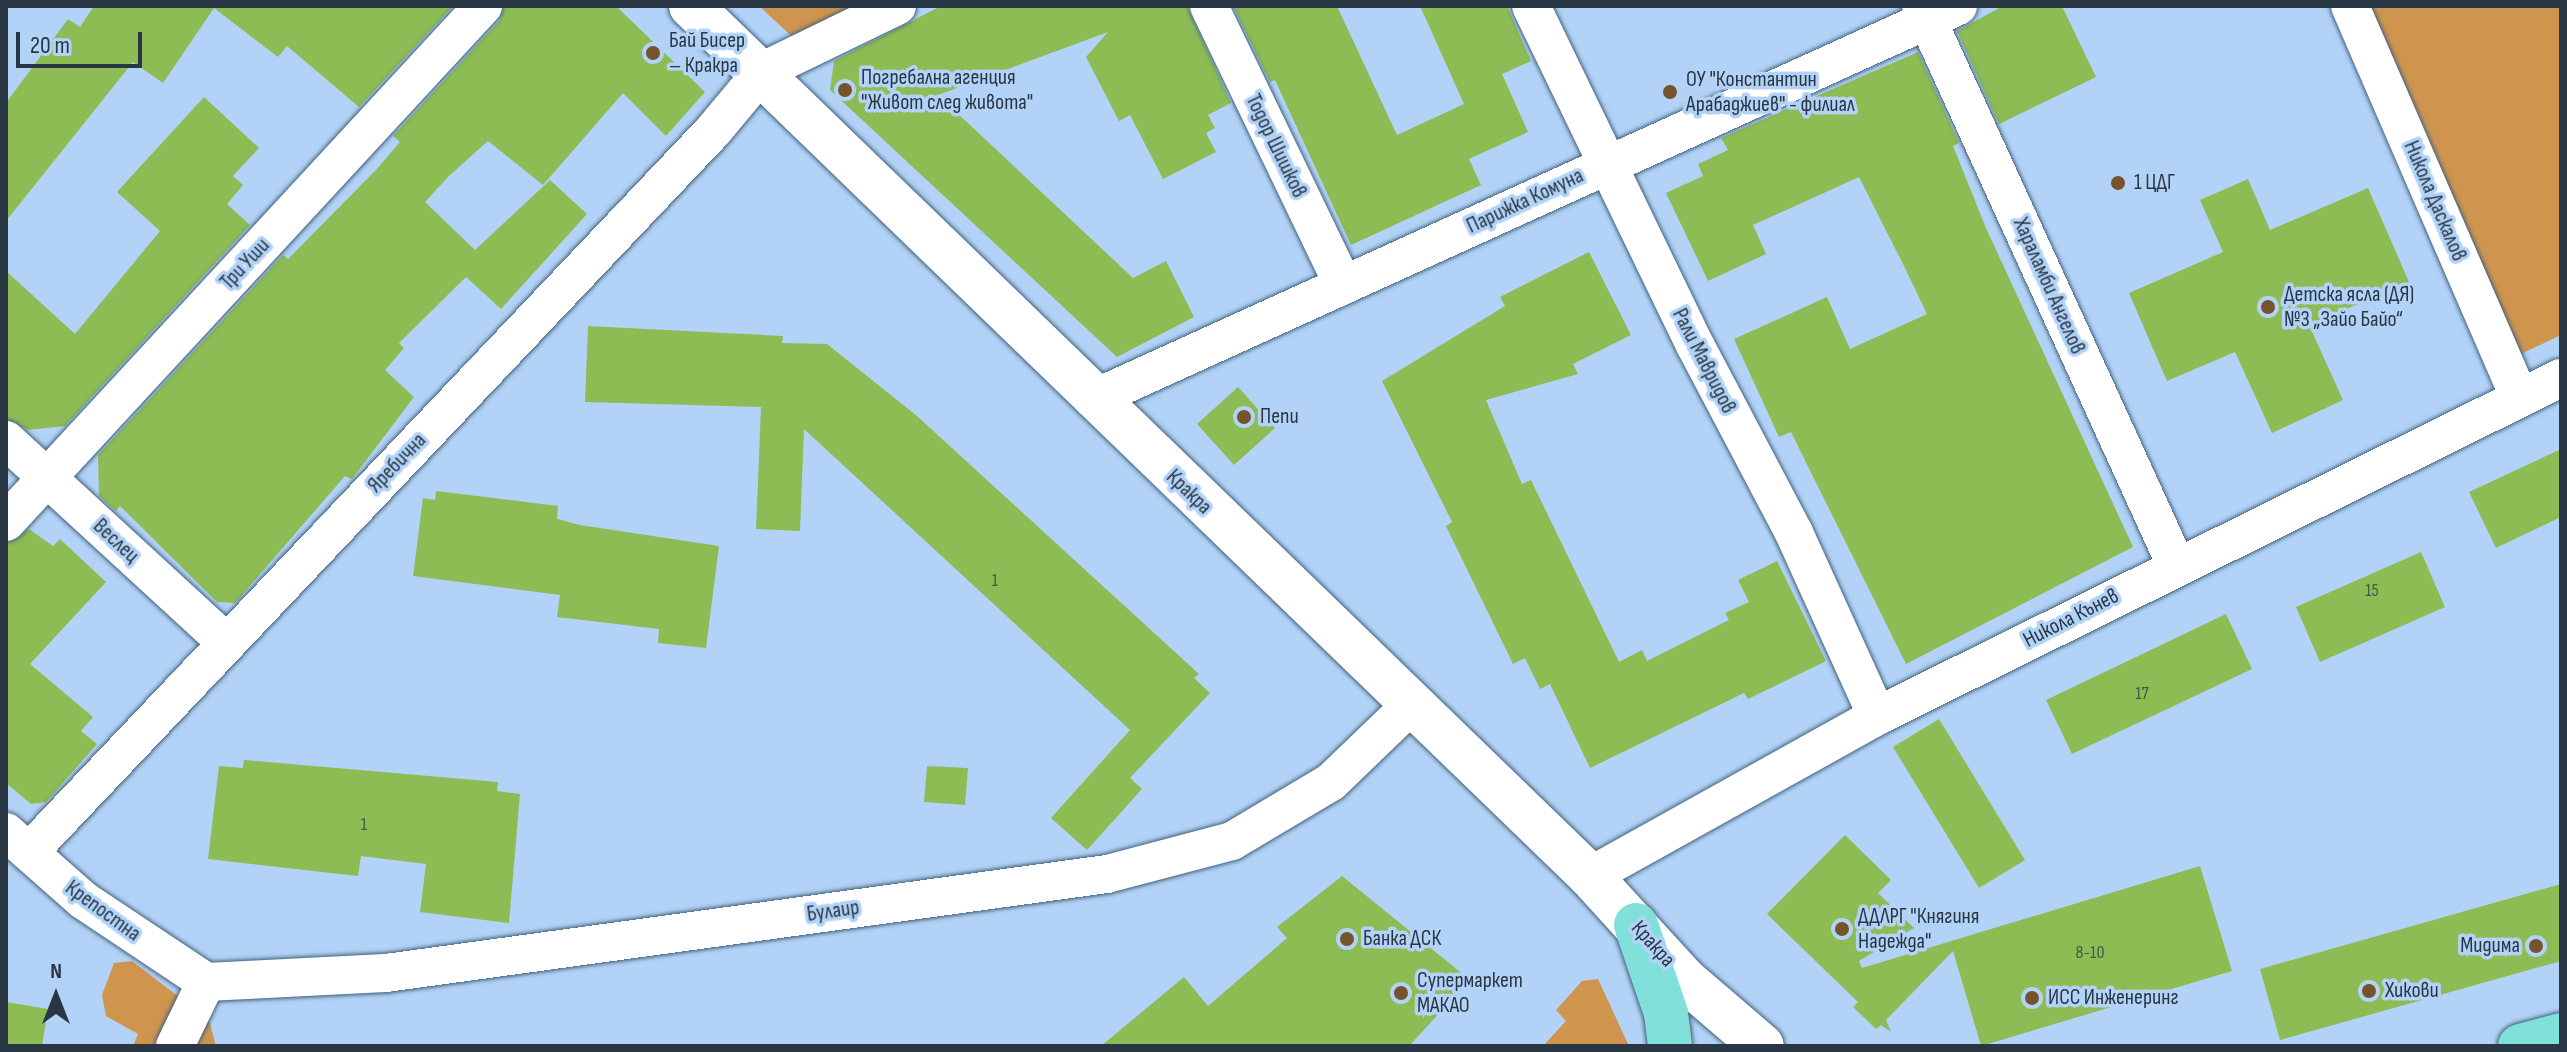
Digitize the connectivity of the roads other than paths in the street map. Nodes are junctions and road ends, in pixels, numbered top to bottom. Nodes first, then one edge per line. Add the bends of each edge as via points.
1 (483, 6) edge
2 (691, 6) edge
3 (897, 6) edge
4 (1209, 6) edge
5 (1531, 6) edge
6 (2350, 6) edge
7 (1936, 11) edge
8 (763, 71) junction
9 (1606, 164) junction
10 (1343, 285) junction
11 (2561, 378) edge
12 (2519, 396) junction
13 (1093, 399) junction
14 (6, 440) edge
15 (48, 478) junction
16 (6, 522) edge
17 (2176, 565) junction
18 (227, 643) junction
19 (1411, 705) junction
20 (1877, 716) junction
21 (17, 842) edge
22 (1590, 876) junction
23 (1636, 925) junction
24 (1685, 980) junction
25 (206, 982) junction
26 (2561, 1035) edge
27 (175, 1046) edge
28 (1670, 1046) edge
29 (1725, 1046) edge
30 (1762, 1046) edge
31 (2520, 1046) edge

1 - 15 street, Три Уши
2 - 8 street, Кракра
3 - 8 street
4 - 10 street, Тодор Шишков
5 - 9 street, Рали Мавридов
6 - 12 street, Никола Даскалов
7 - 9 street, Парижка Комуна
7 - 17 street, Хараламби Ангелов
8 - 13 street, Кракра
8 - 18 street, Яребична via 713,131
9 - 10 street, Парижка Комуна
9 - 20 street, Рали Мавридов via 1794,533
10 - 13 street, Парижка Комуна
11 - 12 street, Никола Кънев
12 - 17 street, Никола Кънев
13 - 19 street, Кракра
14 - 15 street, Веслец
15 - 16 street, Три Уши
15 - 18 street, Веслец
17 - 20 street, Никола Кънев
18 - 21 street, Яребична
19 - 22 street, Кракра
19 - 25 street, Булаир via 1331,782 1232,841 1107,874 386,973
20 - 22 street, Никола Кънев
21 - 25 street, Крепостна via 83,900
22 - 23 street, Кракра
23 - 24 street, Кракра
23 - 28 main road via 1666,1013
24 - 29 street, Кракра
24 - 30 street, Кракра
25 - 27 street
26 - 31 main road

